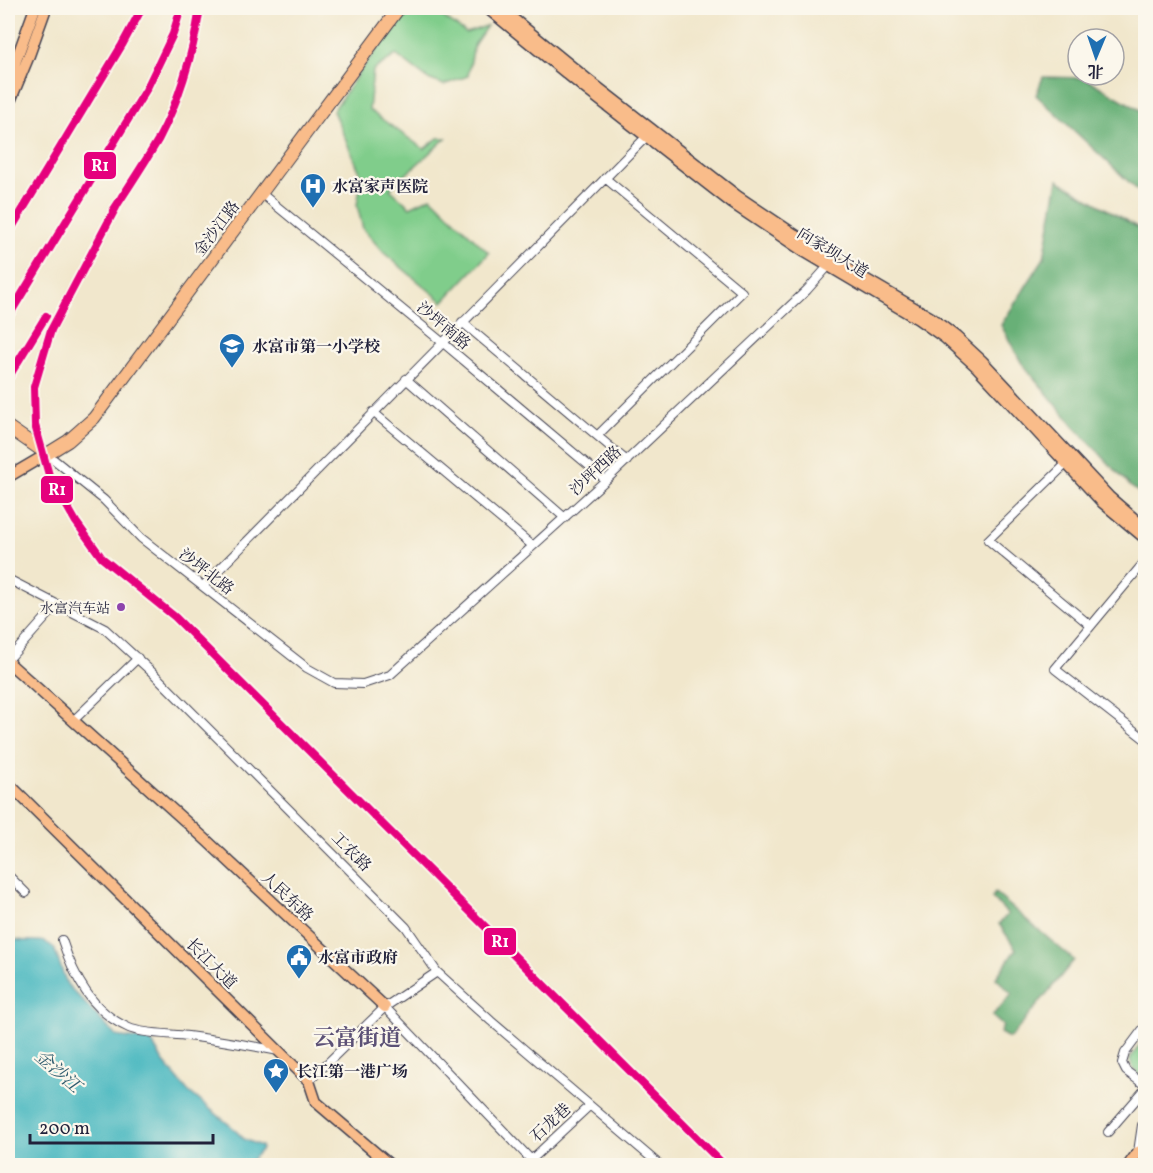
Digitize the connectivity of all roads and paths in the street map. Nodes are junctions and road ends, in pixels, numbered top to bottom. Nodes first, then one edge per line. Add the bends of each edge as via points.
1 (35, 8) edge
2 (45, 8) edge
3 (399, 8) edge
4 (487, 8) edge
5 (500, 8) edge
6 (8, 82) edge
7 (8, 106) edge
8 (650, 134) junction
9 (605, 178) junction
10 (262, 194) junction
11 (830, 263) junction
12 (462, 322) junction
13 (442, 342) junction
14 (406, 379) junction
15 (373, 412) junction
16 (8, 427) edge
17 (599, 434) dead end
18 (47, 454) junction
19 (1069, 460) junction
20 (627, 461) junction
21 (8, 477) edge
22 (606, 480) junction
23 (565, 518) junction
24 (1146, 529) edge
25 (1146, 539) edge
26 (533, 546) junction
27 (1146, 560) edge
28 (8, 579) edge
29 (203, 586) junction
30 (58, 604) junction
31 (1091, 626) junction
32 (138, 658) junction
33 (8, 661) edge
34 (363, 684) joint
35 (73, 721) junction
36 (1146, 740) edge
37 (8, 783) edge
38 (8, 874) edge
39 (26, 893) dead end
40 (62, 940) dead end
41 (438, 972) junction
42 (385, 1007) junction
43 (1146, 1025) edge
44 (279, 1051) junction
45 (309, 1081) junction
46 (1146, 1087) edge
47 (589, 1106) junction
48 (1146, 1119) edge
49 (1108, 1132) dead end
50 (1143, 1153) edge
51 (534, 1163) edge
52 (391, 1166) edge
53 (660, 1166) edge
54 (1128, 1166) edge

1 - 6 main road
2 - 7 main road
3 - 10 highway, 金沙江路
4 - 8 main road, 向家坝大道
5 - 8 main road, 向家坝大道
8 - 9 street
8 - 11 main road, 向家坝大道 via 732,203
9 - 12 street
9 - 17 street via 742,292
10 - 13 street, 沙坪南路
10 - 18 highway, 金沙江路 via 94,418
11 - 19 main road, 向家坝大道 via 951,343
11 - 20 street, 沙坪西路 via 807,290
12 - 13 street
12 - 20 street
13 - 14 street
13 - 22 street, 沙坪南路
14 - 15 street
14 - 23 street
15 - 26 street
15 - 29 street
16 - 18 highway
18 - 21 main road
18 - 29 street, 沙坪北路 via 104,500 141,538
19 - 24 main road, 向家坝大道
19 - 25 main road, 向家坝大道 via 1112,512
19 - 31 street via 988,540
20 - 22 street, 沙坪西路
22 - 23 street, 沙坪西路
23 - 26 street, 沙坪西路
26 - 34 street, 沙坪西路 via 390,675
27 - 31 street
28 - 30 street, 工农路
29 - 34 street, 沙坪北路 via 307,668 334,683
30 - 32 street, 工农路 via 105,629
30 - 33 street
31 - 36 street via 1055,669
32 - 35 street
32 - 41 street, 工农路 via 406,927
33 - 35 main road, 人民东路
35 - 42 main road, 人民东路
37 - 44 main road, 长江大道
38 - 39 street
40 - 44 street via 84,992 108,1016 130,1029
41 - 42 street
41 - 47 street, 工农路
42 - 45 street
42 - 51 street, 人民东路
43 - 46 street via 1122,1063
44 - 45 main road, 长江大道
45 - 52 main road, 长江大道 via 316,1102
46 - 49 street
47 - 51 street, 石龙巷
47 - 53 street, 工农路
48 - 50 street via 1142,1125
50 - 54 main road

